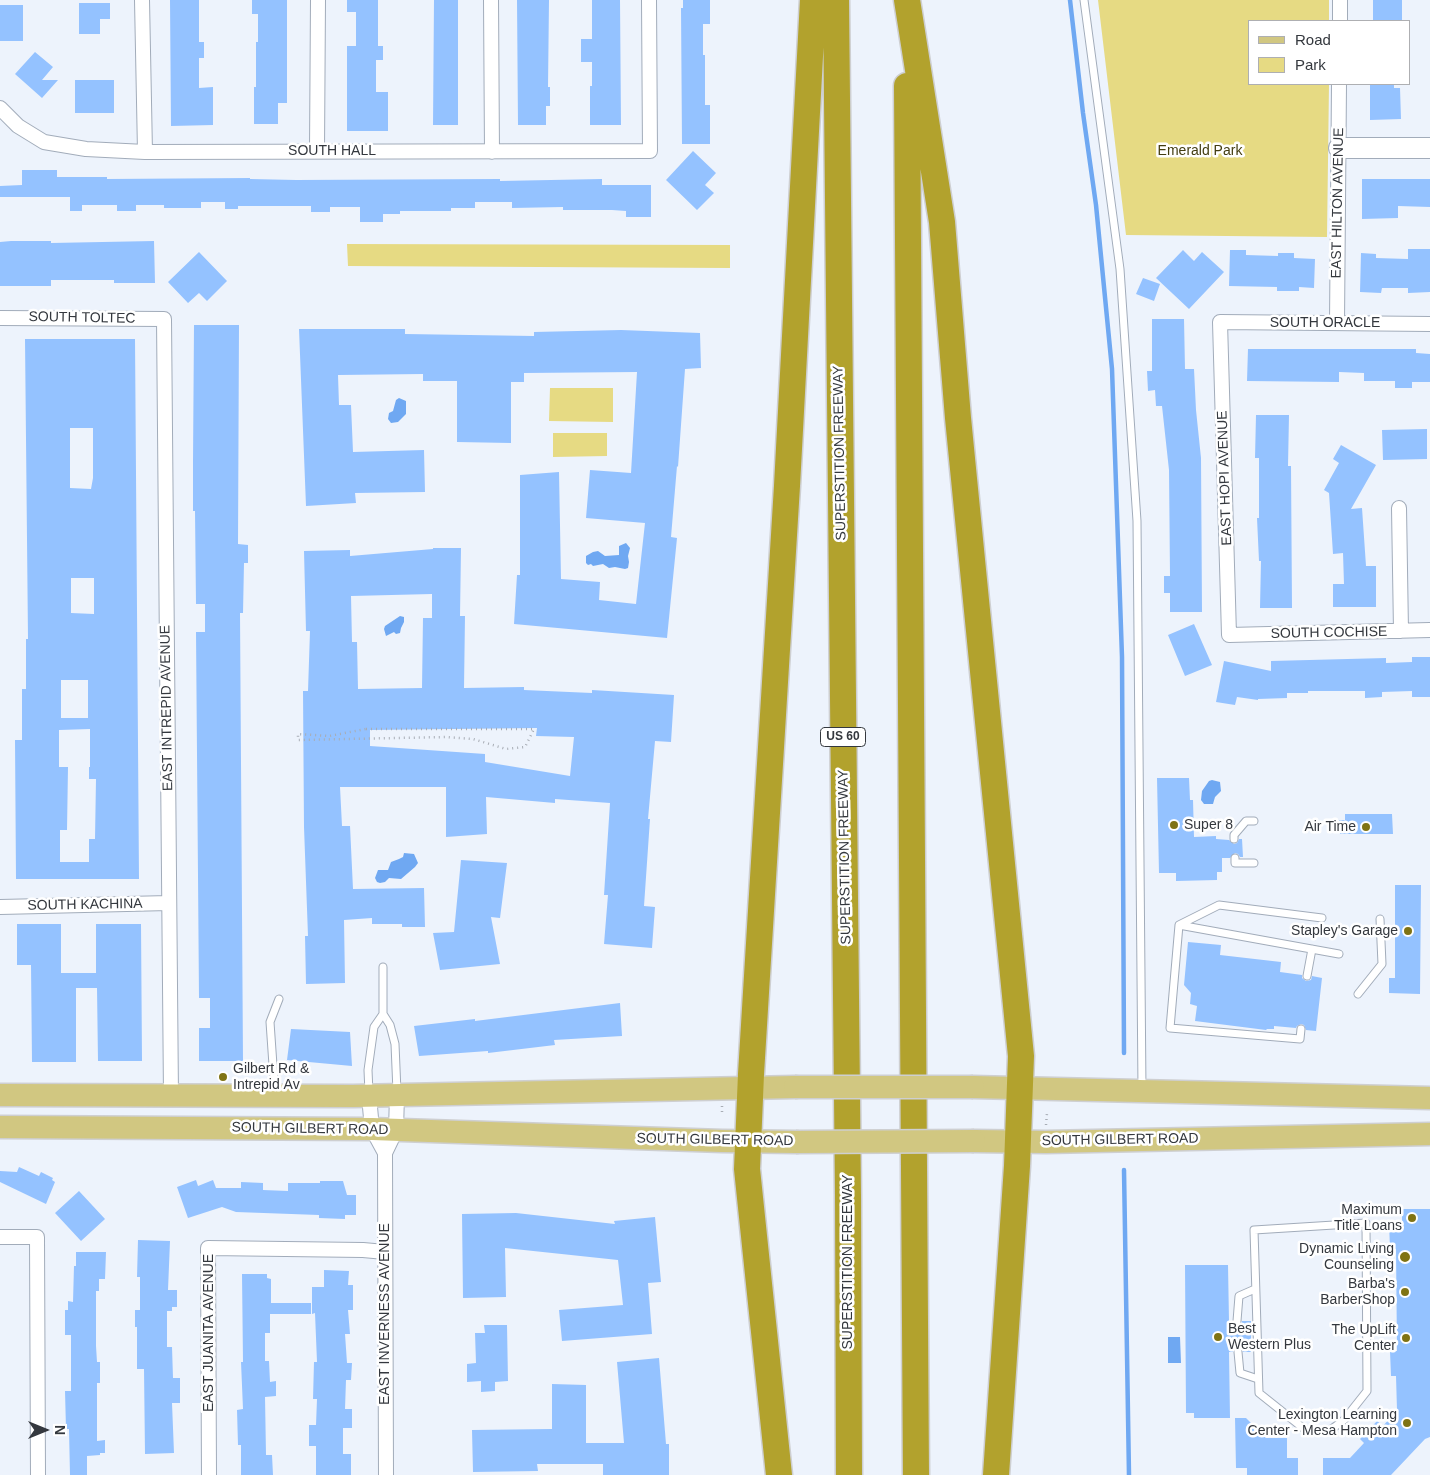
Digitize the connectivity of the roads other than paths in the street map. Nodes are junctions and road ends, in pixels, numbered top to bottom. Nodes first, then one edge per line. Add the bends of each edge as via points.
1 (142, 0) edge
2 (318, 0) edge
3 (491, 0) edge
4 (649, 0) edge
5 (813, 0) edge
6 (836, 0) edge
7 (907, 0) edge
8 (1084, 0) edge
9 (1340, 0) edge
10 (1340, 20) edge
11 (1339, 85) edge
12 (1, 110) edge
13 (1339, 148) junction
14 (1430, 148) edge
15 (317, 150) junction
16 (145, 152) junction
17 (492, 152) junction
18 (0, 318) edge
19 (164, 319) joint
20 (1220, 322) joint
21 (1337, 323) junction
22 (1430, 324) edge
23 (1399, 508) dead end
24 (1430, 630) edge
25 (1401, 631) junction
26 (1229, 635) joint
27 (1254, 821) dead end
28 (1234, 839) dead end
29 (1235, 858) dead end
30 (1254, 863) dead end
31 (169, 903) junction
32 (0, 907) edge
33 (1322, 918) dead end
34 (1380, 920) dead end
35 (1179, 925) junction
36 (1312, 949) junction
37 (1339, 954) dead end
38 (383, 967) dead end
39 (1307, 976) dead end
40 (1358, 994) dead end
41 (279, 999) dead end
42 (383, 1014) junction
43 (1301, 1029) dead end
44 (751, 1087) junction
45 (1019, 1088) junction
46 (1142, 1091) junction
47 (397, 1095) junction
48 (0, 1096) edge
49 (171, 1096) junction
50 (275, 1096) junction
51 (369, 1096) junction
52 (1430, 1098) edge
53 (0, 1127) edge
54 (372, 1129) junction
55 (396, 1130) junction
56 (1430, 1134) edge
57 (748, 1142) junction
58 (1018, 1142) junction
59 (385, 1153) junction
60 (0, 1237) edge
61 (385, 1252) junction
62 (1255, 1289) junction
63 (1237, 1321) dead end
64 (1238, 1352) dead end
65 (1258, 1379) junction
66 (38, 1475) edge
67 (210, 1475) edge
68 (386, 1475) edge
69 (779, 1475) edge
70 (849, 1475) edge
71 (916, 1475) edge
72 (996, 1475) edge

1 - 16 street
2 - 15 street
3 - 17 street
4 - 17 street, SOUTH HALL via 650,151
5 - 44 highway
6 - 70 highway, SUPERSTITION FREEWAY / US 60
7 - 45 highway via 942,222 958,418 1021,1056
7 - 71 highway
8 - 46 lane via 1120,269 1138,521
9 - 10 street
11 - 13 street, EAST HILTON AVENUE
12 - 16 street, SOUTH HALL via 18,126 44,142 86,149
13 - 14 street
13 - 21 street, EAST HILTON AVENUE
15 - 16 street, SOUTH HALL
15 - 17 street, SOUTH HALL
18 - 19 street, SOUTH TOLTEC
19 - 31 street, EAST INTREPID AVENUE
20 - 21 street, SOUTH ORACLE
20 - 26 street, EAST HOPI AVENUE
21 - 22 street, SOUTH ORACLE
23 - 25 street
24 - 25 street, SOUTH COCHISE
25 - 26 street, SOUTH COCHISE
27 - 28 lane via 1246,821
29 - 30 lane via 1235,863
31 - 32 street, SOUTH KACHINA
31 - 49 street, EAST INTREPID AVENUE
33 - 35 lane via 1219,905
34 - 40 lane via 1382,964
35 - 36 lane
35 - 43 lane via 1170,1028 1300,1039
36 - 37 lane
36 - 39 lane
38 - 42 lane
41 - 50 lane via 270,1022
42 - 47 lane via 395,1044
42 - 51 lane via 374,1027 368,1070
44 - 45 main road, bridge
44 - 47 main road
44 - 57 highway
45 - 46 main road
45 - 58 highway
46 - 52 main road
47 - 51 main road
47 - 55 street, EAST INVERNESS AVENUE
48 - 49 main road
49 - 50 main road
50 - 51 main road
51 - 54 street, EAST INVERNESS AVENUE
53 - 54 main road, SOUTH GILBERT ROAD
54 - 55 main road, SOUTH GILBERT ROAD
54 - 59 street, EAST INVERNESS AVENUE
55 - 57 main road, SOUTH GILBERT ROAD
55 - 59 street, EAST INVERNESS AVENUE
56 - 58 main road, SOUTH GILBERT ROAD
57 - 58 main road, SOUTH GILBERT ROAD, bridge
57 - 69 highway via 747,1169
58 - 72 highway
59 - 61 street, EAST INVERNESS AVENUE
60 - 66 street via 38,1237
61 - 67 street, EAST JUANITA AVENUE via 208,1248
61 - 68 street, EAST INVERNESS AVENUE
62 - 63 lane via 1239,1296
62 - 65 lane
62 - 65 lane via 1254,1230 1366,1223 1367,1391 1344,1420 1329,1431 1308,1432 1259,1393
64 - 65 lane via 1240,1373

